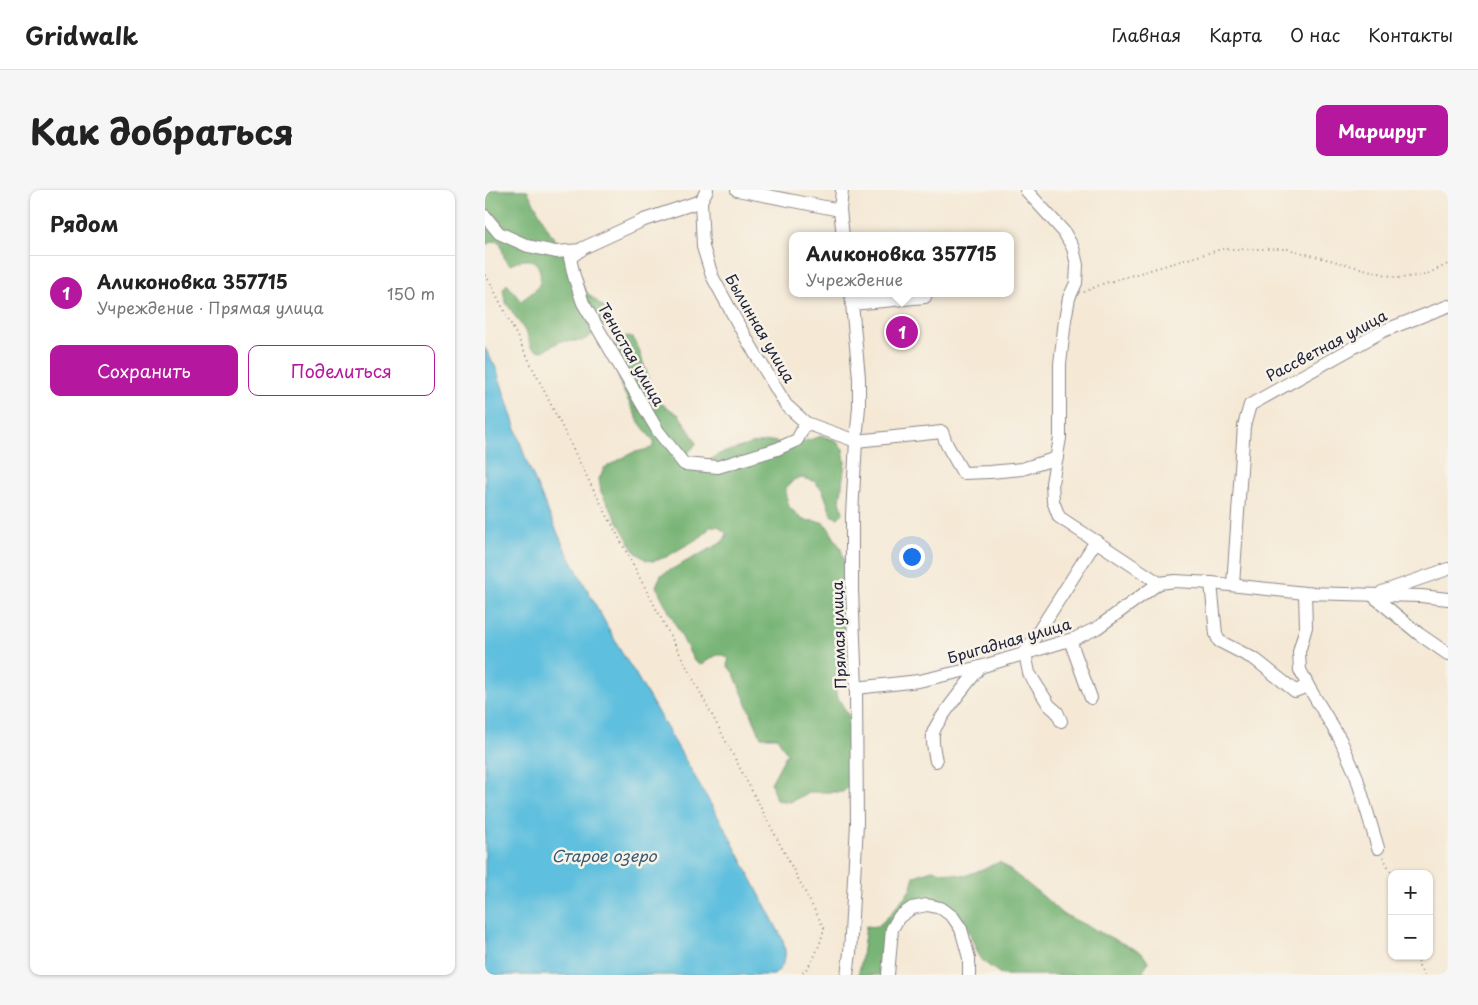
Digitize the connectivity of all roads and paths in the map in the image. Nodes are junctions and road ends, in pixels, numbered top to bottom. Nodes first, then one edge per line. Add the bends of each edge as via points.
1 (737, 190) edge
2 (842, 190) edge
3 (1026, 190) edge
4 (704, 196) edge
5 (840, 210) junction
6 (485, 216) edge
7 (843, 232) edge
8 (581, 250) junction
9 (1448, 264) edge
10 (485, 275) edge
11 (889, 297) edge
12 (925, 297) dead end
13 (851, 298) edge
14 (1069, 298) junction
15 (1448, 306) edge
16 (806, 423) junction
17 (856, 441) junction
18 (1057, 458) junction
19 (1095, 541) junction
20 (1448, 569) edge
21 (1159, 583) junction
22 (1211, 583) junction
23 (1233, 585) junction
24 (1305, 593) junction
25 (1372, 595) junction
26 (1448, 599) edge
27 (1070, 640) junction
28 (1025, 653) junction
29 (1448, 654) edge
30 (980, 667) junction
31 (1308, 686) junction
32 (856, 688) junction
33 (1091, 698) dead end
34 (1061, 721) dead end
35 (936, 761) dead end
36 (1378, 848) joint
37 (1390, 870) edge
38 (1418, 960) edge
39 (800, 975) edge
40 (847, 975) edge
41 (888, 975) edge
42 (969, 975) edge
43 (1425, 975) edge

1 - 5 street
2 - 5 street
3 - 14 street via 1064,232 1073,248 1076,283
4 - 8 street
4 - 16 street, Былинная улица via 703,246 712,276 786,405
5 - 7 street
6 - 8 street via 499,233 528,246 556,252
8 - 16 street, Тенистая улица via 570,258 583,303 658,431 685,464 718,467 777,449 797,440
9 - 14 path via 1425,275 1398,278 1288,249 1222,249 1102,284
10 - 39 path via 588,479 824,928 814,955
11 - 12 street
11 - 13 street
13 - 17 street, Прямая улица via 859,378
14 - 18 street via 1060,364
15 - 23 street, Рассветная улица via 1383,331 1250,405 1244,426
16 - 17 street, Былинная улица
17 - 18 street via 942,432 963,473 1022,469
17 - 32 street, Прямая улица via 852,590
18 - 19 street via 1052,483 1053,501 1059,517
19 - 21 street
19 - 28 street
20 - 25 street
21 - 22 street
21 - 27 street, Бригадная улица via 1097,628
22 - 23 street
22 - 31 street via 1215,634 1219,641 1256,660 1295,691
23 - 24 street
24 - 25 street
24 - 31 street via 1306,627 1299,652 1300,670
25 - 26 street
25 - 29 street
27 - 28 street, Бригадная улица
27 - 33 street
28 - 30 street, Бригадная улица
28 - 34 street via 1029,673
30 - 32 street, Бригадная улица via 919,681
30 - 35 street via 933,731
31 - 36 street via 1356,775
32 - 40 street, Прямая улица via 857,823
36 - 37 path
38 - 43 path
41 - 42 street via 892,929 899,917 912,908 927,904 941,908 961,929 969,958

